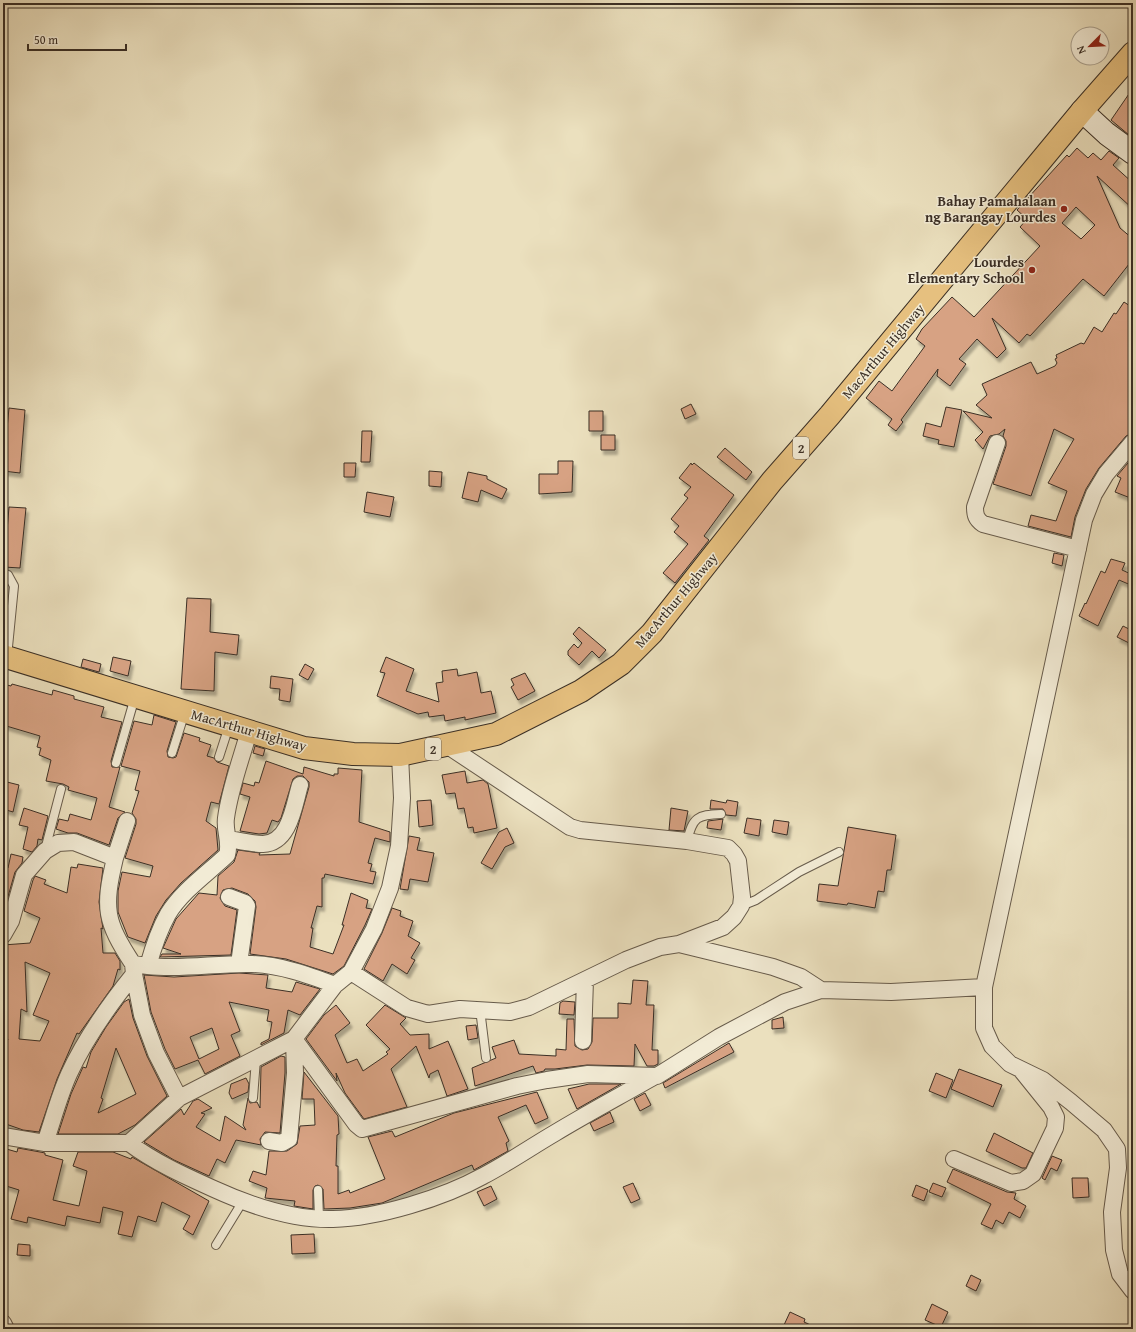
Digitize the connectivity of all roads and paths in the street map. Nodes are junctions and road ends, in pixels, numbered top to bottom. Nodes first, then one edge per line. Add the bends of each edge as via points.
1 (1133, 53) edge
2 (1082, 111) junction
3 (1133, 153) edge
4 (1133, 442) edge
5 (997, 443) dead end
6 (1078, 549) junction
7 (3, 574) edge
8 (5, 657) edge
9 (135, 696) junction
10 (185, 712) junction
11 (240, 728) junction
12 (448, 746) junction
13 (172, 753) dead end
14 (400, 755) junction
15 (219, 758) dead end
16 (116, 763) dead end
17 (300, 785) dead end
18 (62, 788) dead end
19 (721, 814) dead end
20 (127, 821) dead end
21 (229, 839) junction
22 (687, 841) junction
23 (45, 851) junction
24 (839, 852) dead end
25 (115, 858) junction
26 (229, 897) dead end
27 (741, 906) junction
28 (3, 935) edge
29 (679, 944) junction
30 (239, 964) junction
31 (138, 968) junction
32 (351, 972) junction
33 (585, 980) junction
34 (335, 985) junction
35 (984, 987) junction
36 (821, 990) junction
37 (480, 1009) junction
38 (294, 1039) junction
39 (583, 1041) dead end
40 (486, 1058) dead end
41 (256, 1059) junction
42 (1021, 1069) junction
43 (657, 1076) junction
44 (179, 1098) junction
45 (253, 1098) dead end
46 (3, 1136) edge
47 (269, 1141) dead end
48 (45, 1143) junction
49 (129, 1143) junction
50 (954, 1159) dead end
51 (318, 1190) dead end
52 (243, 1201) junction
53 (319, 1218) junction
54 (216, 1245) dead end
55 (1133, 1291) edge
56 (3, 1323) edge
57 (6, 1329) edge

1 - 2 highway, MacArthur Highway / 2
2 - 3 main road
2 - 12 highway, MacArthur Highway / 2 via 772,482 652,633 621,664 581,691 496,734
4 - 6 street via 1106,474 1094,494 1084,520
5 - 6 street via 975,507 978,520 983,524
6 - 35 street
7 - 8 lane via 8,575 14,586
8 - 9 highway, MacArthur Highway / 2
9 - 10 highway, MacArthur Highway / 2
9 - 16 lane
10 - 11 highway, MacArthur Highway / 2
10 - 13 lane
11 - 14 highway, MacArthur Highway / 2 via 304,748 353,754
11 - 15 lane
11 - 21 street via 226,820
12 - 14 highway, MacArthur Highway / 2
12 - 22 street via 570,827
14 - 32 street via 402,798 399,846 390,888 374,929
17 - 21 street via 286,829 276,841 264,844
18 - 23 lane
19 - 22 lane via 697,818 691,825
20 - 25 street
21 - 31 street via 227,855 183,896 169,913
22 - 27 street via 728,848 734,854 738,861
23 - 25 street via 58,843 74,842
23 - 28 street via 24,875 9,927
24 - 27 lane
25 - 31 street via 108,887 107,912 115,937
26 - 30 street via 247,906
27 - 29 street via 723,927
29 - 33 street via 660,947 626,960
29 - 36 street via 773,967 801,977
30 - 31 street
30 - 34 street via 272,966
31 - 44 street via 144,1021 156,1053
31 - 48 street via 106,1009 87,1039 68,1075
32 - 34 street
32 - 37 street via 408,1008 428,1014
33 - 37 street via 529,1007 510,1012
33 - 39 street
34 - 38 street
35 - 36 street via 891,992
35 - 42 street via 984,1028 992,1046 1010,1064
36 - 43 street via 778,1005 719,1037
37 - 40 lane
38 - 41 street
38 - 43 street via 362,1129 547,1080 588,1074
38 - 47 street via 295,1073 289,1139 282,1143
41 - 44 street
41 - 45 lane
42 - 50 street via 1056,1117 1055,1128 1033,1174 1023,1181 1011,1183
42 - 55 street via 1043,1080 1071,1102 1104,1130 1117,1149 1118,1168 1112,1212 1114,1250 1120,1274
43 - 53 street via 571,1123 482,1177 429,1199 373,1214 333,1219
44 - 49 street
46 - 48 street
48 - 49 street
49 - 52 street via 172,1169
51 - 53 lane
52 - 53 street via 300,1216
52 - 54 lane
56 - 57 street

